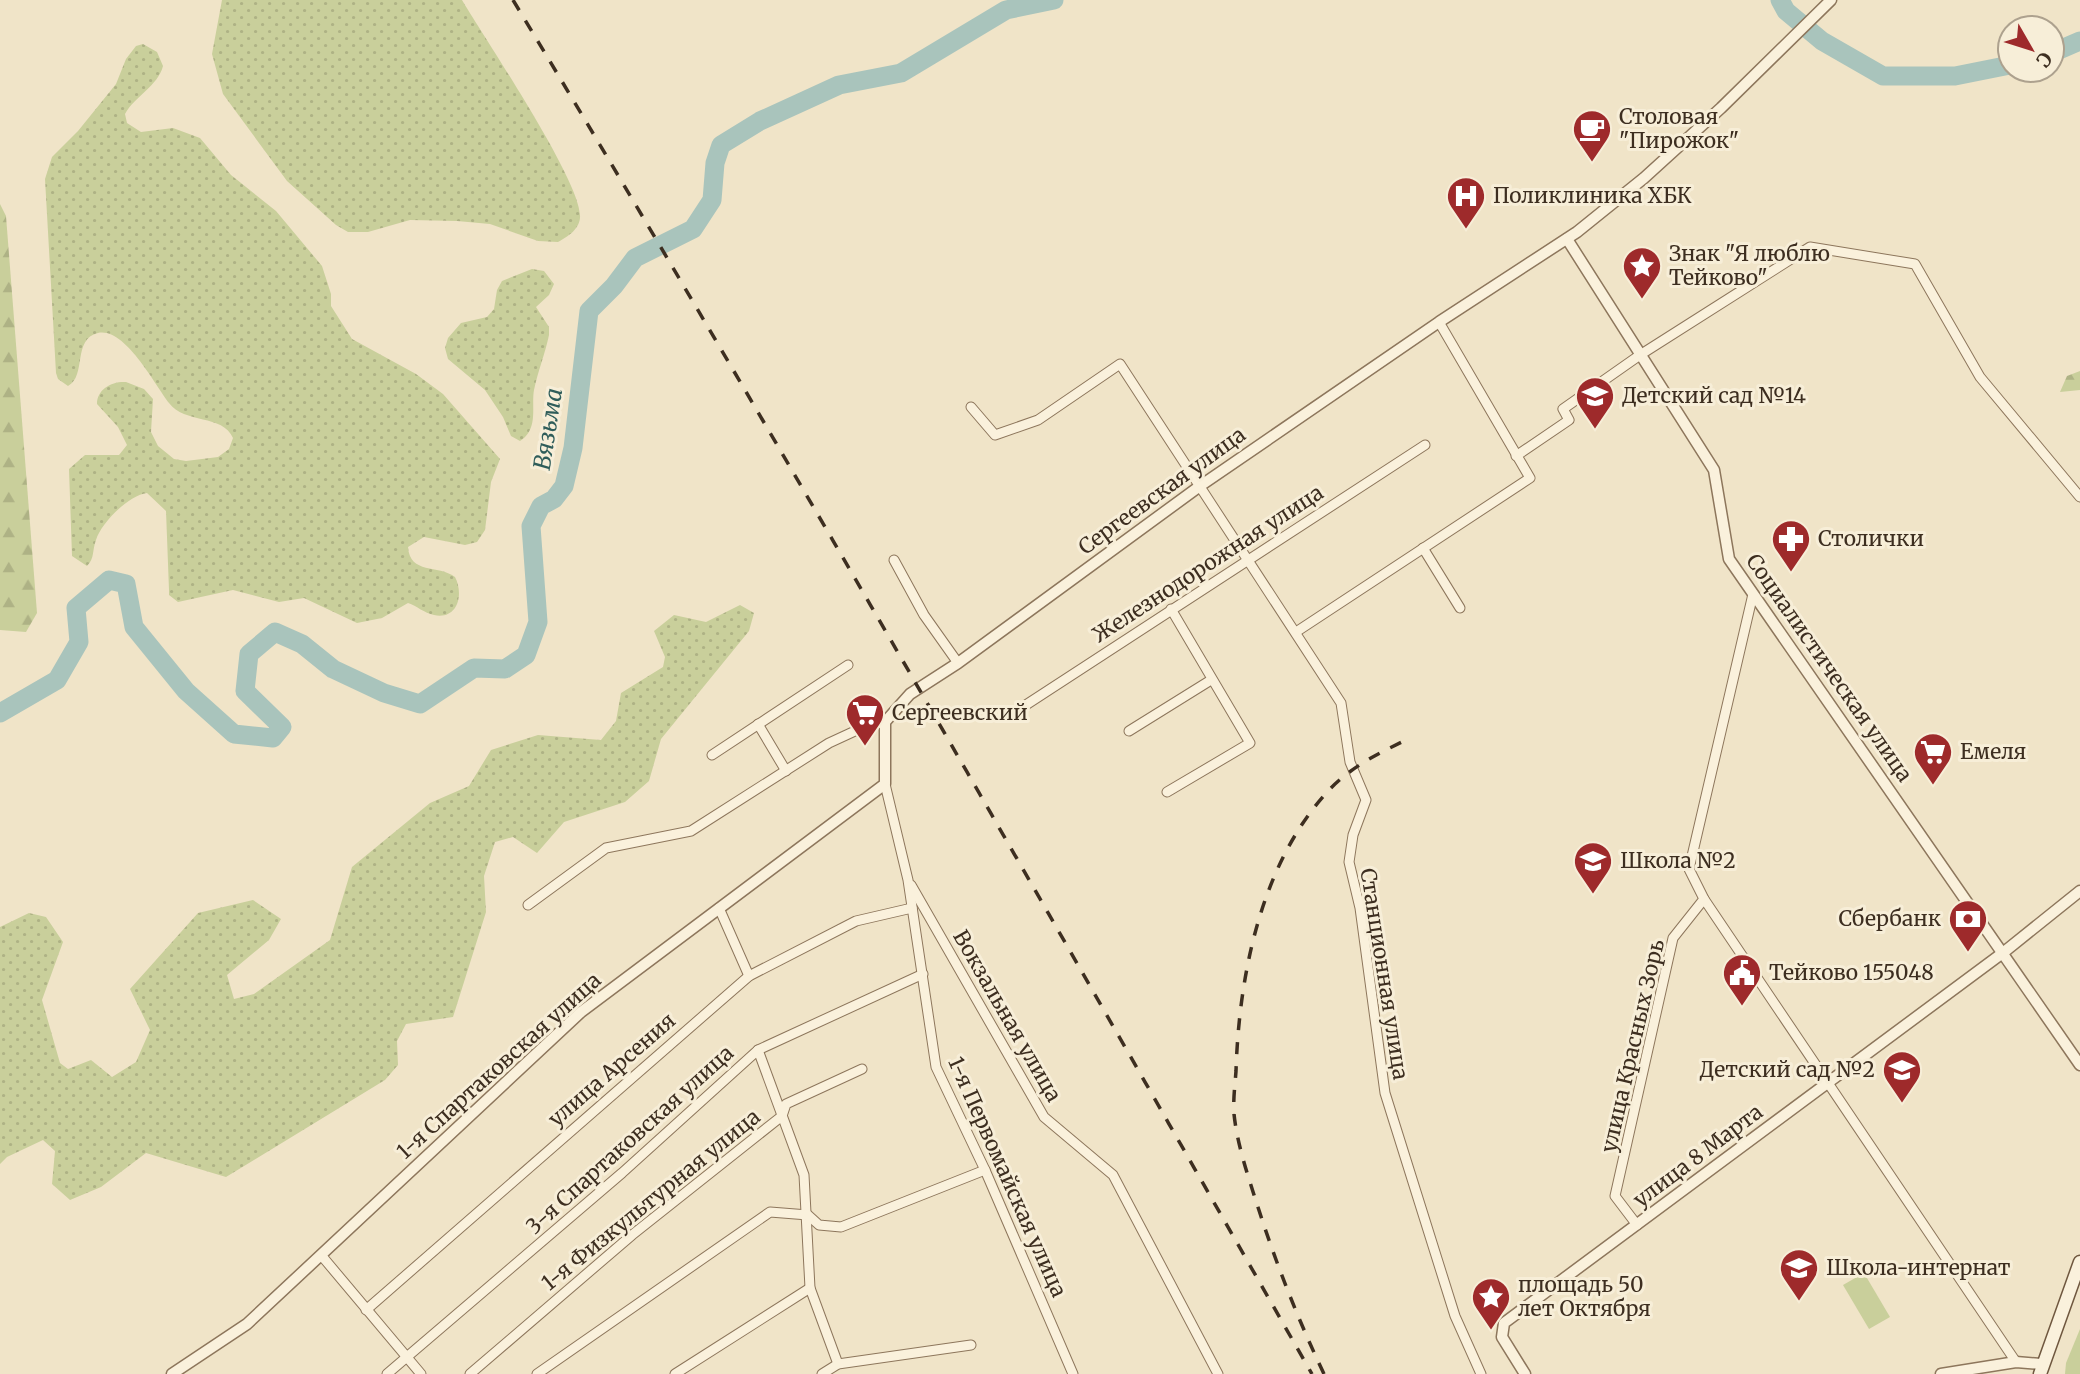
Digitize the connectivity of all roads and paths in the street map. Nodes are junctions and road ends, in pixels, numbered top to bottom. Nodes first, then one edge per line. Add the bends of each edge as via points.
1 (1830, 0) edge
2 (1567, 239) junction
3 (1439, 322) junction
4 (1640, 355) junction
5 (971, 407) dead end
6 (1425, 445) dead end
7 (1516, 456) junction
8 (1200, 486) junction
9 (2080, 497) edge
10 (1423, 548) junction
11 (1248, 559) junction
12 (894, 560) dead end
13 (1753, 594) junction
14 (1460, 608) dead end
15 (1171, 610) junction
16 (1296, 632) junction
17 (958, 663) junction
18 (848, 665) dead end
19 (1211, 680) junction
20 (1012, 714) dead end
21 (885, 722) junction
22 (758, 724) junction
23 (1129, 731) dead end
24 (712, 755) dead end
25 (786, 771) junction
26 (884, 784) junction
27 (1167, 792) dead end
28 (908, 880) junction
29 (2080, 891) edge
30 (1704, 899) junction
31 (528, 905) dead end
32 (719, 908) junction
33 (912, 908) junction
34 (2004, 953) junction
35 (923, 974) junction
36 (749, 976) junction
37 (758, 1050) junction
38 (2080, 1065) edge
39 (862, 1069) dead end
40 (1828, 1083) junction
41 (782, 1116) junction
42 (985, 1170) junction
43 (808, 1215) junction
44 (1637, 1225) junction
45 (321, 1255) junction
46 (2080, 1262) edge
47 (810, 1288) junction
48 (366, 1310) junction
49 (971, 1345) dead end
50 (406, 1359) junction
51 (2016, 1362) junction
52 (838, 1364) junction
53 (2040, 1369) edge
54 (172, 1374) edge
55 (387, 1374) edge
56 (421, 1374) edge
57 (470, 1374) edge
58 (537, 1374) edge
59 (675, 1374) edge
60 (822, 1374) edge
61 (1073, 1374) edge
62 (1218, 1374) edge
63 (1480, 1374) edge
64 (1525, 1374) edge
65 (1941, 1374) edge

1 - 2 street, Сергеевская улица via 1644,178
2 - 3 street, Сергеевская улица
2 - 4 street, Социалистическая улица
3 - 7 street
3 - 8 street, Сергеевская улица
4 - 7 street via 1563,409 1569,420
4 - 9 street via 1810,247 1915,264 1980,377
4 - 13 street, Социалистическая улица via 1714,470 1729,559
5 - 8 street, Станционная улица via 995,435 1038,420 1120,364
6 - 11 street, Железнодорожная улица
7 - 10 street via 1530,478
8 - 11 street, Станционная улица
8 - 17 street, Сергеевская улица
10 - 14 street
10 - 16 street
11 - 15 street, Железнодорожная улица
11 - 16 street, Станционная улица
12 - 17 street via 924,615
13 - 30 street via 1689,869
13 - 34 street, Социалистическая улица
15 - 19 street
15 - 20 street, Железнодорожная улица
16 - 63 street, Станционная улица via 1341,703 1350,762 1366,800 1349,862 1360,908 1385,1093 1455,1316
17 - 21 street, Сергеевская улица via 910,694
18 - 22 street
19 - 23 street
19 - 27 street via 1250,743
21 - 25 street via 829,743
21 - 26 street
22 - 24 street
22 - 25 street
25 - 31 street via 691,831 606,848
26 - 28 street, 1-я Первомайская улица
26 - 32 street, 1-я Спартаковская улица
28 - 33 street, 1-я Первомайская улица
28 - 62 street, Вокзальная улица via 1044,1117 1112,1175
29 - 34 street, улица 8 Марта
30 - 40 street
30 - 44 street, улица Красных Зорь via 1673,938 1615,1196
32 - 36 street
32 - 45 street, 1-я Спартаковская улица via 581,1012
33 - 35 street, 1-я Первомайская улица
33 - 36 street, улица Арсения via 856,920
34 - 38 street, Социалистическая улица
34 - 40 street, улица 8 Марта
35 - 37 street, 3-я Спартаковская улица
35 - 42 street, 1-я Первомайская улица via 936,1067
36 - 48 street, улица Арсения
37 - 41 street
37 - 50 street, 3-я Спартаковская улица
39 - 41 street, 1-я Физкультурная улица via 786,1104
40 - 44 street, улица 8 Марта
40 - 51 street
41 - 43 street via 804,1175
41 - 57 street, 1-я Физкультурная улица via 632,1235
42 - 43 street via 841,1227 819,1225
42 - 61 street, 1-я Первомайская улица
43 - 47 street
43 - 58 street via 770,1212
44 - 64 street, улица 8 Марта via 1504,1323 1502,1337
45 - 48 street
45 - 54 street, 1-я Спартаковская улица via 247,1324
46 - 53 main road
47 - 52 street
47 - 59 street
48 - 50 street
49 - 52 street
50 - 55 street, 3-я Спартаковская улица
50 - 56 street
51 - 53 street
51 - 65 street
52 - 60 street

